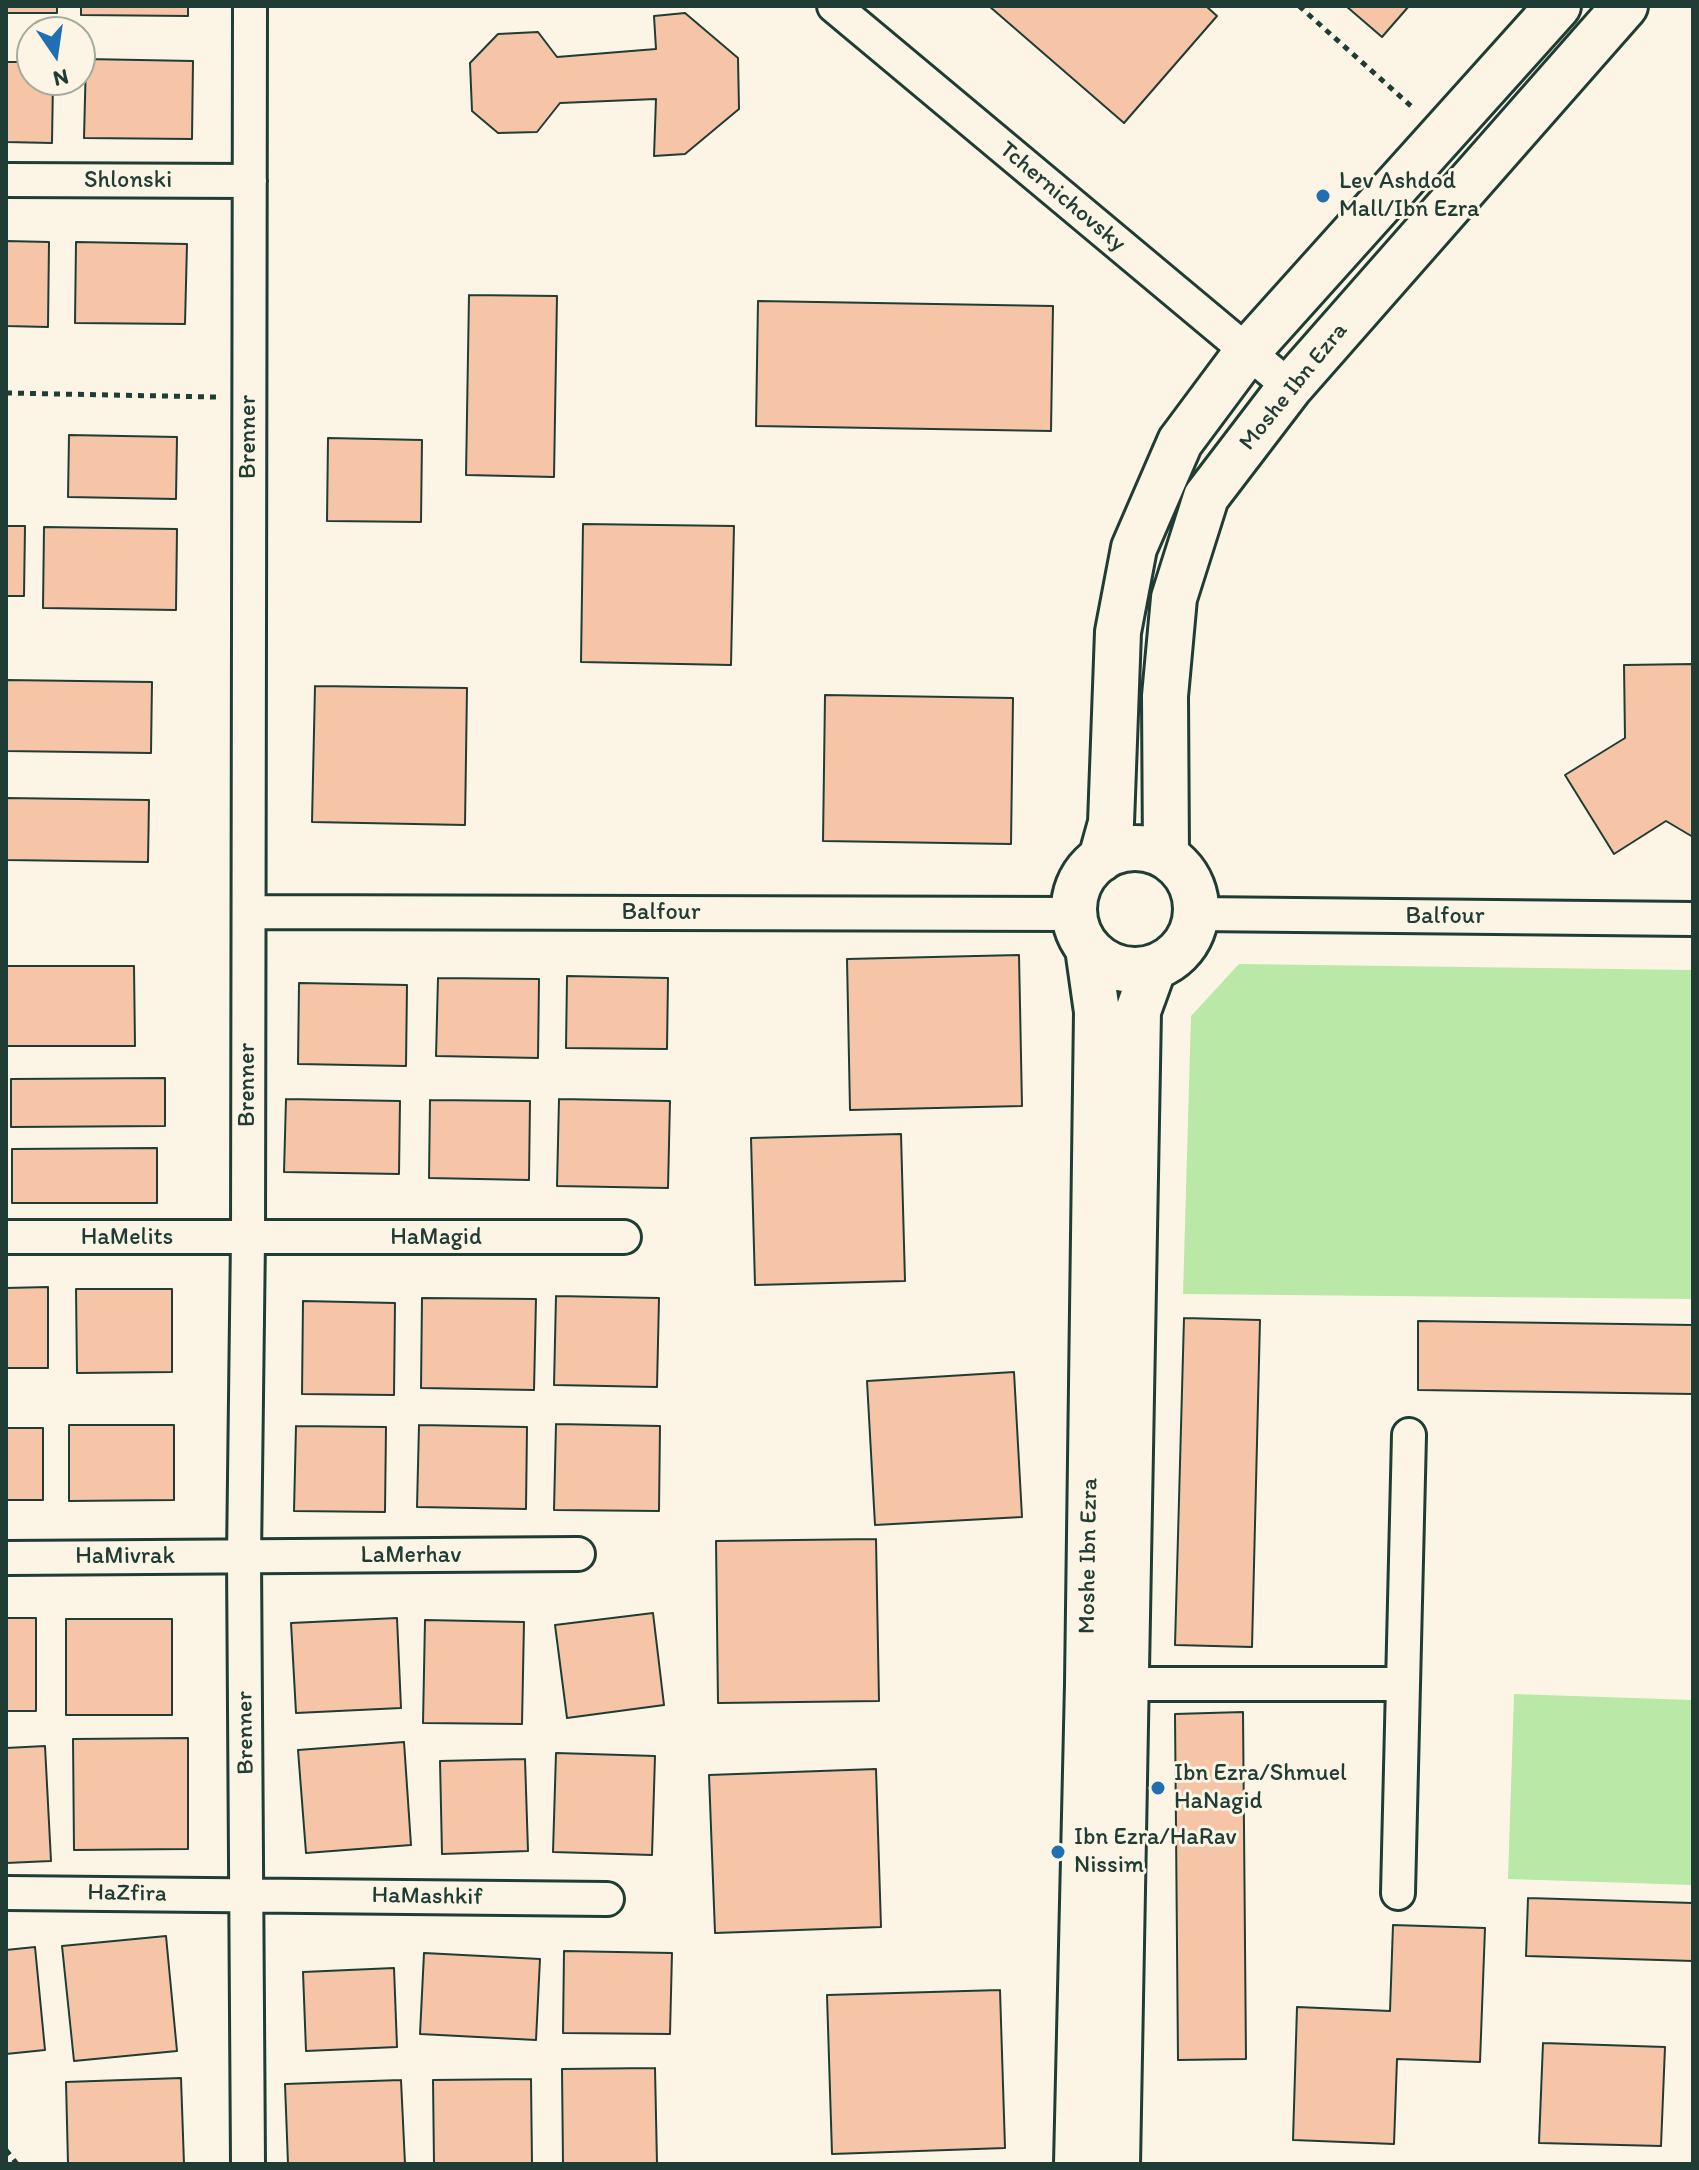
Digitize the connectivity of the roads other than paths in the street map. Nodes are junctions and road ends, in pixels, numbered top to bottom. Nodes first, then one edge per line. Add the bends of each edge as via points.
1 (250, 6) edge
2 (834, 6) edge
3 (1558, 6) edge
4 (1625, 6) edge
5 (6, 180) edge
6 (250, 181) junction
7 (1247, 352) junction
8 (1290, 387) junction
9 (1166, 856) junction
10 (1101, 859) junction
11 (249, 912) junction
12 (1197, 914) junction
13 (1693, 919) edge
14 (1081, 931) junction
15 (1154, 967) junction
16 (6, 1237) edge
17 (624, 1237) dead end
18 (248, 1238) junction
19 (1409, 1435) dead end
20 (578, 1554) dead end
21 (244, 1557) junction
22 (6, 1558) edge
23 (1108, 1684) junction
24 (1403, 1684) junction
25 (6, 1893) edge
26 (1398, 1893) dead end
27 (247, 1895) junction
28 (607, 1899) dead end
29 (248, 2164) edge
30 (1077, 2164) edge
31 (1117, 2164) edge

1 - 6 street, Brenner
2 - 7 street, Tchernichovsky
3 - 7 street, Moshe Ibn Ezra
4 - 8 street, Moshe Ibn Ezra
5 - 6 street, Shlonski
6 - 11 street, Brenner
7 - 8 street, Tchernichovsky
7 - 10 street, Moshe Ibn Ezra via 1180,442 1134,548 1118,632 1111,823
8 - 9 street, Moshe Ibn Ezra via 1206,497 1174,598 1165,696
9 - 10 street via 1133,848
9 - 12 street via 1190,881
10 - 14 street, Moshe Ibn Ezra via 1080,882 1075,898
11 - 14 street, Balfour
11 - 18 street, Brenner
12 - 13 street, Balfour
12 - 15 street via 1184,947
14 - 15 street via 1102,960 1118,968
14 - 23 street, Moshe Ibn Ezra via 1097,1012
15 - 23 street, Moshe Ibn Ezra via 1138,1011
16 - 18 street, HaMelits
17 - 18 street, HaMagid
18 - 21 street, Brenner
19 - 24 street
20 - 21 street, LaMerhav
21 - 22 street, HaMivrak
21 - 27 street, Brenner
23 - 24 street
23 - 30 street, Moshe Ibn Ezra
23 - 31 street, Moshe Ibn Ezra
24 - 26 street
25 - 27 street, HaZfira
27 - 28 street, HaMashkif
27 - 29 street, Brenner

